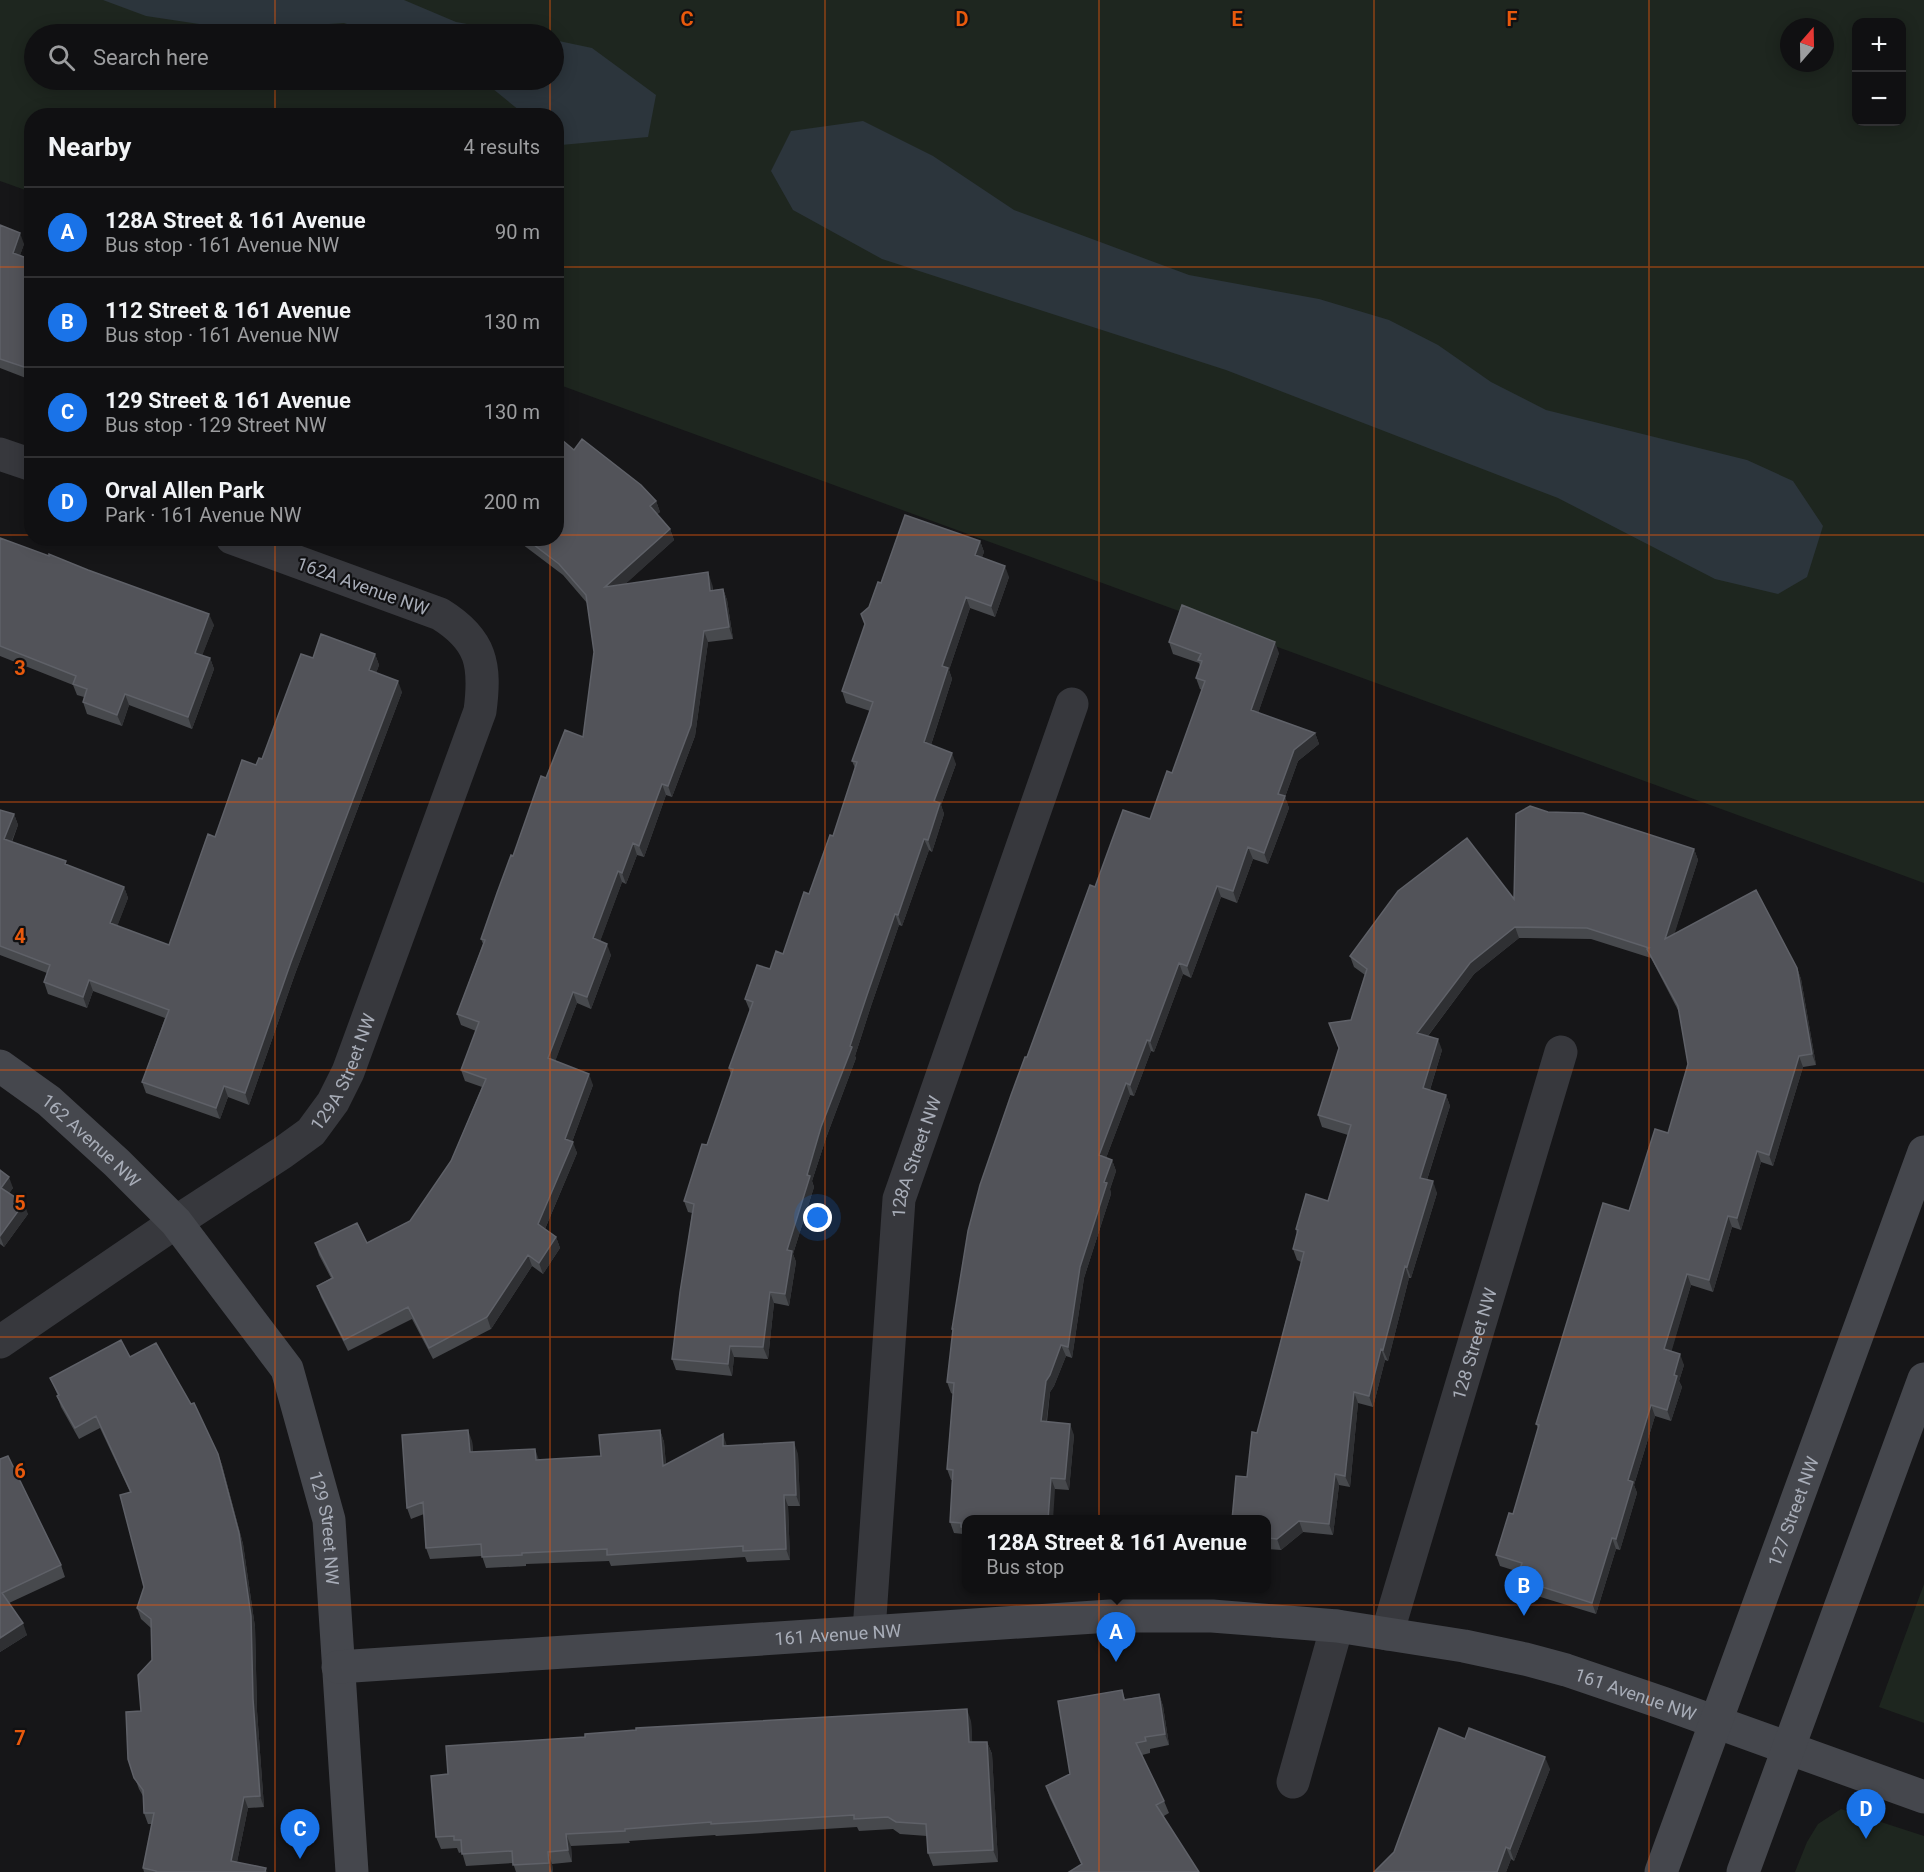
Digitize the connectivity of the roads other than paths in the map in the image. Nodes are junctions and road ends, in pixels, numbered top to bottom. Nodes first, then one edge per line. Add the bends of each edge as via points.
1 (0, 454) edge
2 (24, 462) edge
3 (254, 546) edge
4 (478, 654) joint
5 (1072, 704) dead end
6 (1561, 1052) dead end
7 (0, 1066) edge
8 (1924, 1152) edge
9 (176, 1222) junction
10 (0, 1342) edge
11 (1924, 1379) edge
12 (1337, 1626) junction
13 (869, 1631) junction
14 (1387, 1634) junction
15 (338, 1667) junction
16 (1717, 1722) junction
17 (1788, 1749) junction
18 (1293, 1782) dead end
19 (1924, 1797) edge
20 (352, 1872) edge
21 (1661, 1872) edge
22 (1743, 1872) edge

1 - 2 street
3 - 4 street, 162A Avenue NW via 440,614 459,626
4 - 9 street, 129A Street NW via 483,677 480,711 348,1072 333,1102 311,1132
5 - 13 street, 128A Street NW via 899,1199
6 - 14 street, 128 Street NW
7 - 9 street, 162 Avenue NW via 49,1101
8 - 16 street, 127 Street NW
9 - 10 street, 129A Street NW
9 - 15 street, 129 Street NW via 287,1369 329,1520
11 - 17 street
12 - 13 street, 161 Avenue NW via 1212,1616 1110,1616
12 - 14 street, 161 Avenue NW
12 - 18 street
13 - 15 street, 161 Avenue NW
14 - 16 street, 161 Avenue NW via 1464,1646 1566,1670
15 - 20 street, 129 Street NW
16 - 17 street, 161 Avenue NW
16 - 21 street, 127 Street NW
17 - 19 street, 161 Avenue NW
17 - 22 street

